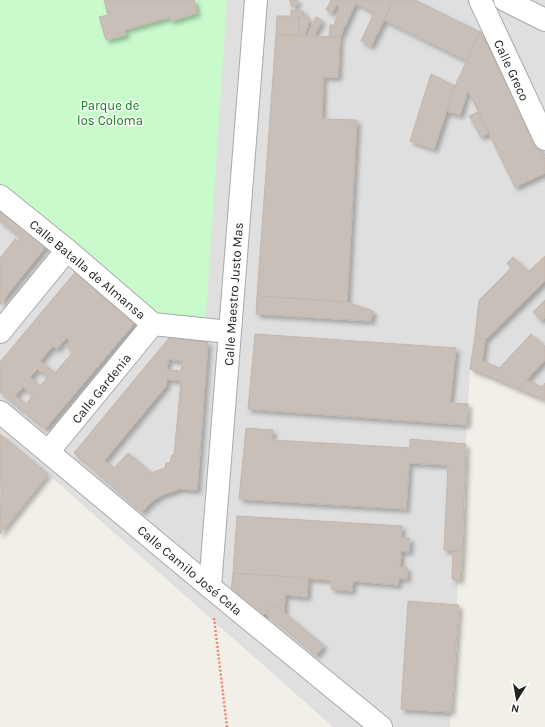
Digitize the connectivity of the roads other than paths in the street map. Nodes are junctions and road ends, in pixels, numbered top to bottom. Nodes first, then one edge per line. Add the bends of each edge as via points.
1 (256, 0) edge
2 (480, 0) edge
3 (505, 0) edge
4 (545, 20) edge
5 (545, 139) edge
6 (0, 196) edge
7 (67, 250) junction
8 (153, 324) junction
9 (0, 332) edge
10 (230, 332) junction
11 (0, 412) edge
12 (48, 452) junction
13 (210, 587) junction
14 (381, 727) edge

1 - 10 street, Calle Maestro Justo Mas
2 - 5 street, Calle Greco
3 - 4 street
6 - 7 street, Calle Batalla de Almansa
7 - 8 street, Calle Batalla de Almansa
7 - 9 street
8 - 10 street, Calle Batalla de Almansa
8 - 12 street, Calle Gardenia
10 - 13 street, Calle Maestro Justo Mas
11 - 12 street, Calle Camilo José Cela
12 - 13 street, Calle Camilo José Cela
13 - 14 street, Calle Camilo José Cela

